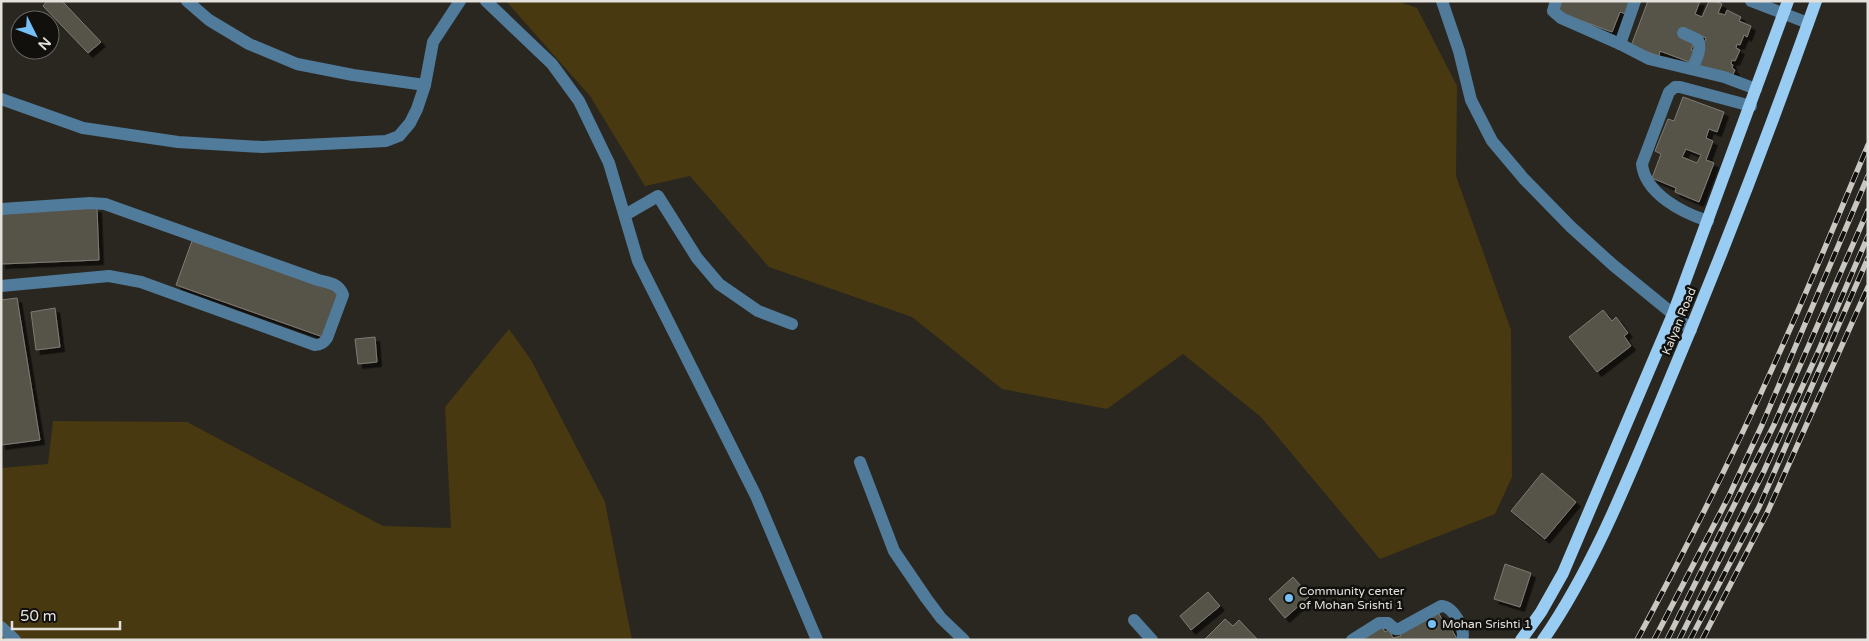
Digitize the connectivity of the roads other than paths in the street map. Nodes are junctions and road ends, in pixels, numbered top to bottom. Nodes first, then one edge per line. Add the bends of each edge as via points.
1 (187, 1) edge
2 (460, 1) edge
3 (486, 1) edge
4 (1442, 1) edge
5 (1556, 1) edge
6 (1635, 1) edge
7 (1751, 1) edge
8 (1788, 1) edge
9 (1816, 1) edge
10 (1784, 14) junction
11 (1808, 23) junction
12 (1682, 32) dead end
13 (1620, 44) junction
14 (1692, 69) junction
15 (425, 85) junction
16 (1756, 89) junction
17 (1, 99) edge
18 (1751, 106) junction
19 (1, 209) edge
20 (625, 215) junction
21 (1708, 221) junction
22 (1, 286) edge
23 (1673, 314) junction
24 (792, 324) dead end
25 (1691, 330) junction
26 (860, 462) dead end
27 (1134, 620) dead end
28 (1532, 624) junction
29 (1, 626) edge
30 (1545, 637) edge
31 (15, 640) edge
32 (817, 640) edge
33 (964, 640) edge
34 (1152, 640) edge
35 (1352, 640) edge
36 (1462, 640) edge
37 (1521, 640) edge

1 - 15 street via 209,20 249,44 297,64
2 - 15 street via 433,42
3 - 20 street via 552,64 579,100 609,163
4 - 23 street via 1471,100 1492,141 1571,227
5 - 13 street via 1553,11 1561,18
6 - 13 street
7 - 10 street
8 - 10 main road, Kalyan Road
9 - 11 main road, Kalyan Road
10 - 11 street
10 - 16 main road, Kalyan Road
11 - 25 main road, Kalyan Road
12 - 14 street via 1700,43
13 - 14 street via 1649,59
14 - 16 street
15 - 17 street via 410,123 399,136 386,141 262,147 178,142 83,128
16 - 18 main road, Kalyan Road
18 - 21 main road, Kalyan Road
18 - 21 street via 1675,87 1669,92 1655,128 1642,164 1644,173 1672,205
19 - 22 street via 105,204 336,285 343,295 327,338 320,345 125,278 109,276
20 - 24 street via 658,196 697,258 719,284 758,311
20 - 32 street via 638,261 756,496
21 - 23 main road, Kalyan Road
23 - 25 street
23 - 28 main road, Kalyan Road via 1562,573
25 - 30 main road, Kalyan Road via 1608,526
26 - 33 street via 894,550 941,618
27 - 34 street
28 - 30 main road
28 - 37 main road, Kalyan Road
29 - 31 street
35 - 36 street via 1379,623 1388,622 1399,629 1441,606 1450,609 1463,632

